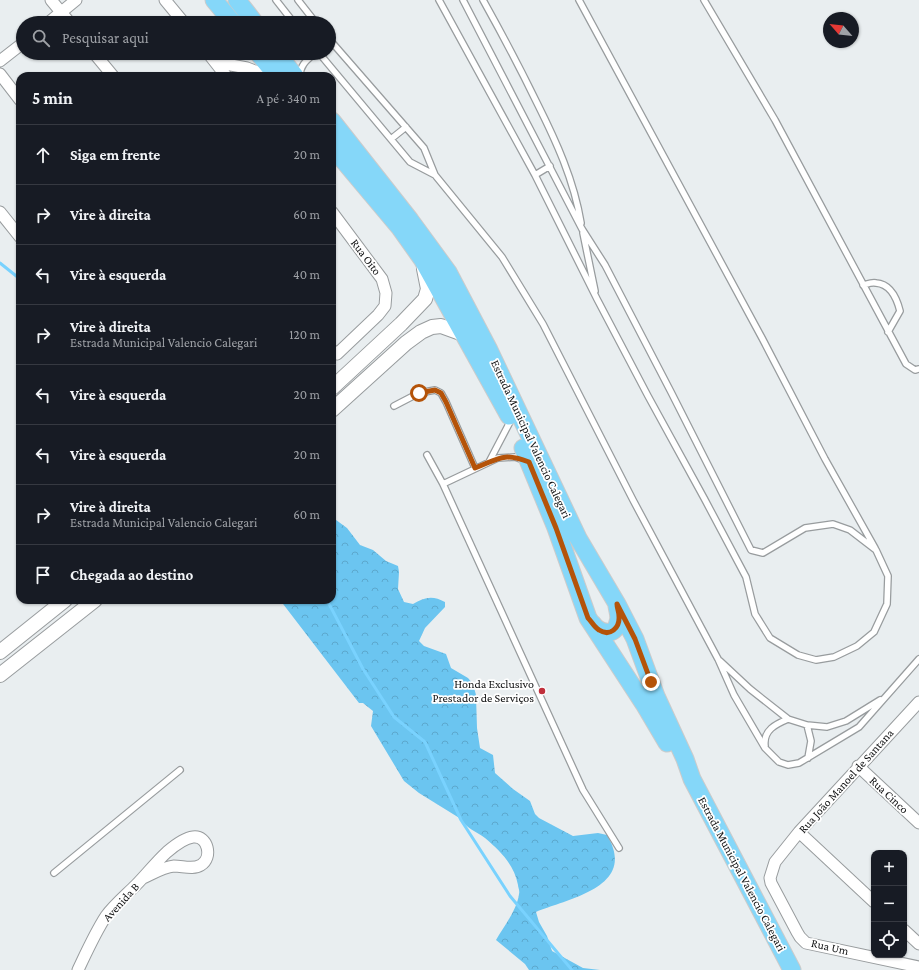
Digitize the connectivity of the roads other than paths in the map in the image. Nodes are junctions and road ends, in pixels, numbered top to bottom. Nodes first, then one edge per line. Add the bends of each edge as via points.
1 (51, 0) edge
2 (76, 0) edge
3 (165, 0) edge
4 (214, 0) edge
5 (237, 0) edge
6 (276, 0) edge
7 (298, 0) edge
8 (439, 0) edge
9 (464, 0) edge
10 (483, 0) edge
11 (579, 0) edge
12 (704, 0) edge
13 (61, 12) junction
14 (56, 16) edge
15 (64, 16) edge
16 (178, 16) edge
17 (227, 16) edge
18 (250, 16) edge
19 (289, 16) edge
20 (311, 16) edge
21 (16, 48) edge
22 (336, 48) edge
23 (100, 60) edge
24 (219, 60) edge
25 (263, 60) edge
26 (282, 60) edge
27 (307, 60) edge
28 (325, 60) edge
29 (0, 61) edge
30 (215, 62) junction
31 (110, 72) edge
32 (223, 72) edge
33 (258, 72) edge
34 (273, 72) edge
35 (292, 72) edge
36 (300, 72) edge
37 (335, 72) edge
38 (336, 73) edge
39 (0, 74) edge
40 (16, 95) edge
41 (336, 126) edge
42 (406, 127) junction
43 (391, 139) junction
44 (336, 152) edge
45 (550, 166) junction
46 (434, 174) junction
47 (535, 175) junction
48 (0, 212) edge
49 (336, 217) edge
50 (582, 229) junction
51 (16, 232) edge
52 (422, 259) junction
53 (863, 285) junction
54 (597, 299) junction
55 (888, 332) junction
56 (463, 334) junction
57 (336, 353) edge
58 (919, 369) edge
59 (336, 384) edge
60 (336, 406) edge
61 (394, 406) dead end
62 (511, 420) junction
63 (427, 455) dead end
64 (489, 462) junction
65 (529, 462) junction
66 (475, 468) junction
67 (443, 484) junction
68 (876, 550) junction
69 (60, 604) edge
70 (90, 604) edge
71 (617, 604) junction
72 (588, 618) junction
73 (0, 654) edge
74 (718, 659) junction
75 (919, 659) edge
76 (2, 674) edge
77 (887, 695) junction
78 (919, 702) edge
79 (788, 719) junction
80 (807, 725) junction
81 (765, 748) junction
82 (808, 758) junction
83 (858, 766) junction
84 (180, 770) dead end
85 (692, 779) junction
86 (919, 823) edge
87 (799, 832) junction
88 (619, 848) dead end
89 (775, 862) joint
90 (54, 873) dead end
91 (143, 878) junction
92 (871, 899) edge
93 (907, 933) edge
94 (919, 944) edge
95 (917, 964) edge
96 (78, 970) edge
97 (792, 970) edge

1 - 13 street
2 - 13 street
3 - 16 street
4 - 17 main road
5 - 18 main road
6 - 19 lane
7 - 20 lane
8 - 47 lane
9 - 45 lane
10 - 50 lane via 517,62 557,145 566,166
11 - 68 lane
12 - 53 lane via 775,120
13 - 14 street
13 - 15 street
21 - 29 street
22 - 42 lane
23 - 31 street
24 - 30 street
25 - 34 main road
26 - 35 main road
27 - 36 lane via 302,64
28 - 37 lane
30 - 32 street
30 - 33 street
38 - 43 lane
39 - 40 street
41 - 71 main road, Estrada Municipal Valencio Calegari via 448,272 489,350 578,538
42 - 43 lane
42 - 46 lane via 424,148
43 - 46 lane via 410,162
44 - 52 main road, Estrada Municipal Valencio Calegari via 400,228
45 - 47 lane
45 - 50 lane
46 - 74 lane via 502,257 543,324
47 - 54 lane
48 - 51 street
49 - 57 street, Rua Oito via 382,279 386,293 385,306 378,315
50 - 54 lane
50 - 68 lane via 609,272 751,550 764,553 805,528 833,524 850,530
52 - 56 main road, Estrada Municipal Valencio Calegari
52 - 59 street via 428,289 425,299
53 - 55 lane
53 - 55 lane via 875,283 885,286 898,303 900,311
54 - 68 lane via 746,577 755,614 770,638 798,655 816,660 834,657 857,646 874,632 887,604 888,576
55 - 58 lane via 906,364 915,370
56 - 60 street via 441,326 421,332
56 - 62 main road, Estrada Municipal Valencio Calegari
61 - 66 lane via 419,393 435,390 441,393
62 - 64 lane
62 - 65 main road, Estrada Municipal Valencio Calegari
63 - 67 lane
64 - 65 lane via 498,458 515,457
64 - 66 lane
65 - 72 main road, Estrada Municipal Valencio Calegari
66 - 67 lane
67 - 88 lane via 583,790
69 - 73 street
70 - 76 street
71 - 72 main road via 619,621 616,629 611,632 598,629
71 - 85 main road, Estrada Municipal Valencio Calegari via 635,639 656,696
72 - 85 main road, Estrada Municipal Valencio Calegari via 678,762
73 - 76 street via 8,657 9,661
74 - 79 lane
74 - 81 lane via 734,695
75 - 77 lane
77 - 80 lane via 846,721 827,726
77 - 82 lane via 859,727
78 - 83 street, Rua João Manoel de Santana
79 - 80 lane
79 - 81 lane via 776,723 767,732 764,739
80 - 82 lane via 811,741
81 - 82 lane via 778,762 788,765
83 - 86 street, Rua Cinco
83 - 87 street, Rua João Manoel de Santana
84 - 90 lane
85 - 97 main road, Estrada Municipal Valencio Calegari
87 - 89 street, Rua João Manoel de Santana
87 - 92 street
89 - 95 street, Rua Um via 771,883 800,938 806,943
91 - 91 street, Avenida B via 167,853 187,838 195,837 207,846 207,857 200,866 174,866
91 - 96 street, Avenida B via 107,915
93 - 94 street

